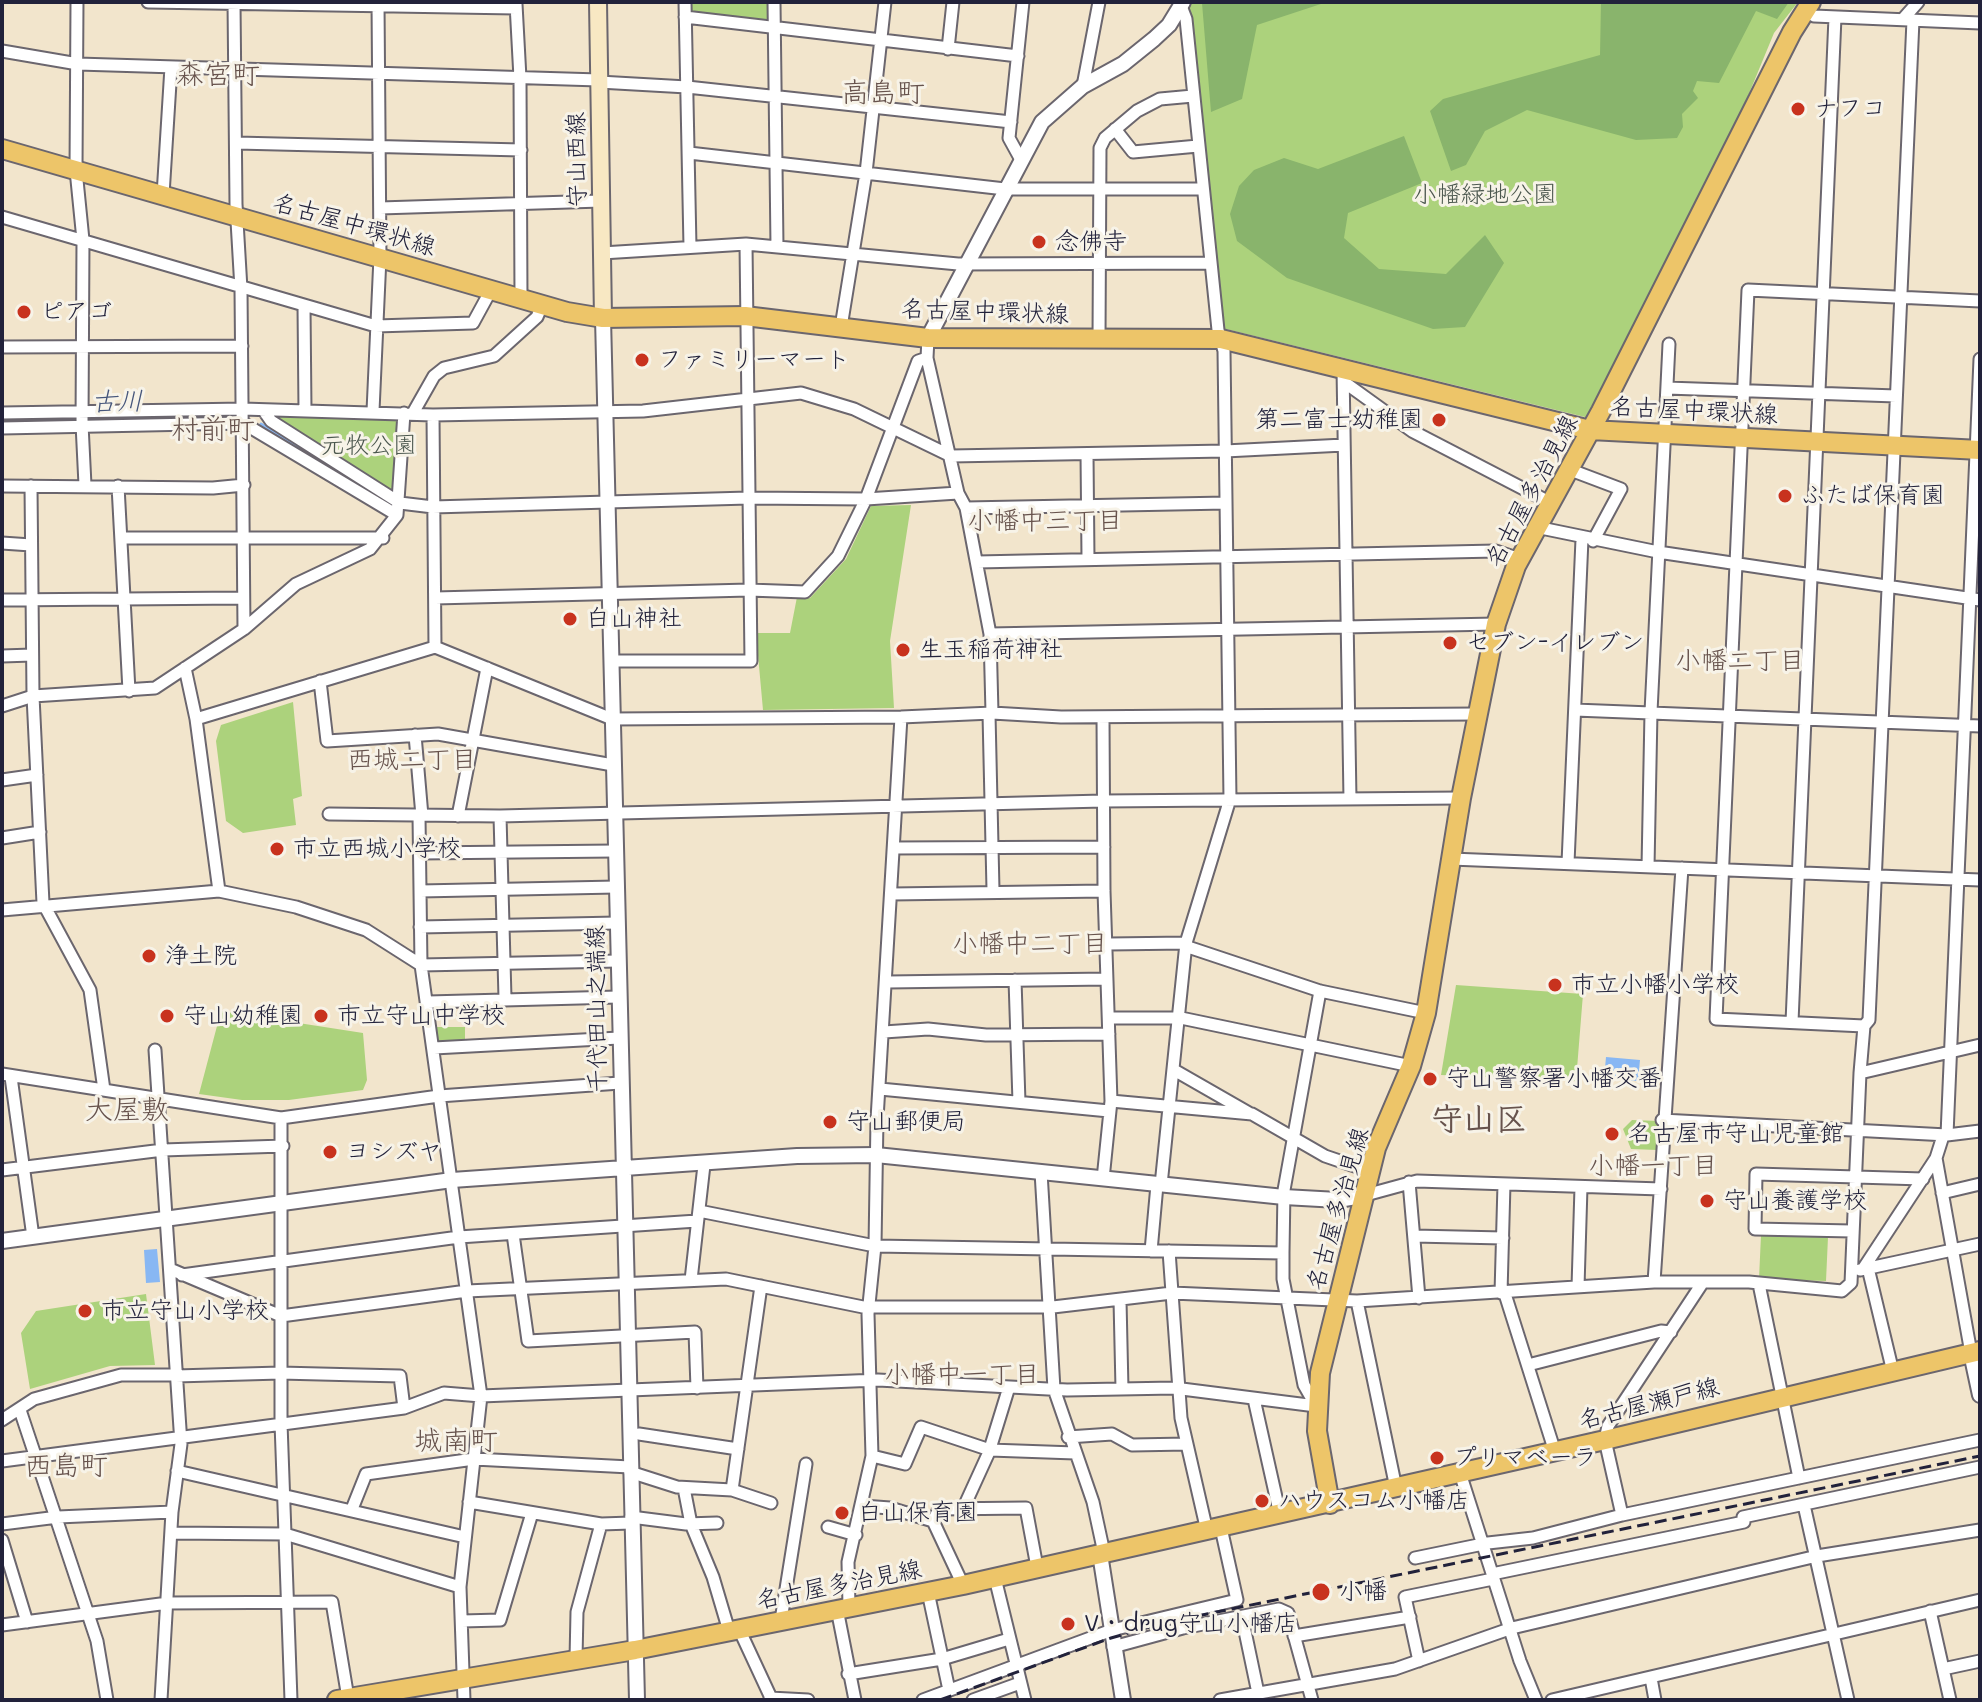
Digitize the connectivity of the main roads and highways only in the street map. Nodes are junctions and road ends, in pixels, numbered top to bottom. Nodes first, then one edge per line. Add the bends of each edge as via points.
1 (598, 2) edge
2 (1808, 6) edge
3 (2, 149) edge
4 (603, 318) junction
5 (1590, 430) junction
6 (1977, 450) edge
7 (1975, 1352) edge
8 (1330, 1506) junction
9 (342, 1699) edge

1 - 4 main road, 守山西線
2 - 5 main road, 名古屋多治見線
3 - 4 main road, 名古屋中環状線
4 - 5 main road, 名古屋中環状線 via 745,316 928,338 1221,339 1344,375
5 - 6 main road, 名古屋中環状線
5 - 8 main road, 名古屋多治見線 via 1520,559 1496,624 1426,1013 1362,1196 1316,1406
7 - 8 main road, 名古屋瀬戸線
8 - 9 main road, 名古屋多治見線 via 635,1650

